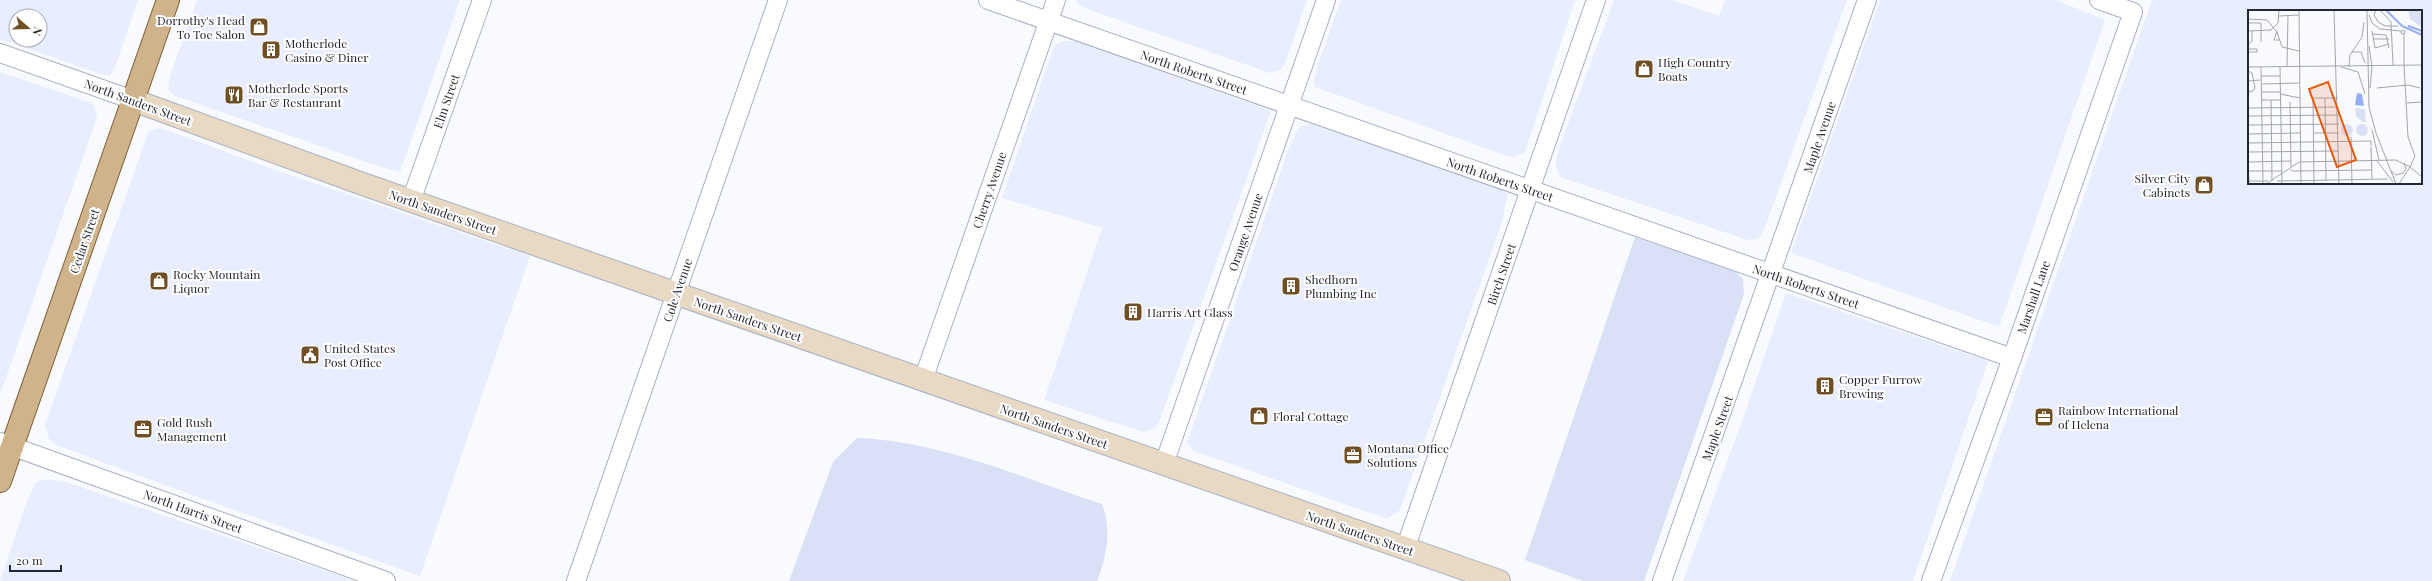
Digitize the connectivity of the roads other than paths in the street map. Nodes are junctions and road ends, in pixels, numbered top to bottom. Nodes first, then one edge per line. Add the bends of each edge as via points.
1 (168, 0) edge
2 (482, 0) edge
3 (778, 0) edge
4 (988, 0) edge
5 (1056, 0) edge
6 (1326, 0) edge
7 (1596, 0) edge
8 (1867, 0) edge
9 (2099, 0) edge
10 (1048, 21) junction
11 (0, 53) edge
12 (133, 100) junction
13 (1289, 106) junction
14 (1530, 190) junction
15 (411, 201) junction
16 (1771, 274) junction
17 (675, 294) junction
18 (2012, 358) junction
19 (923, 380) junction
20 (6, 445) edge
21 (1164, 464) junction
22 (0, 481) edge
23 (1405, 549) junction
24 (386, 581) edge
25 (576, 581) edge
26 (1499, 581) edge
27 (1662, 581) edge
28 (1931, 581) edge

1 - 12 main road, Cedar Street
2 - 15 street, Elm Street
3 - 17 street, Cole Avenue
4 - 10 street, North Roberts Street
5 - 10 street, Cherry Avenue
6 - 13 street, Orange Avenue
7 - 14 street, Birch Street
8 - 16 street, Maple Avenue
9 - 18 street, Marshall Lane via 2133,12
10 - 13 street, North Roberts Street
10 - 19 street, Cherry Avenue
11 - 12 street, North Sanders Street
12 - 15 street, North Sanders Street
12 - 20 main road, Cedar Street
13 - 14 street, North Roberts Street
13 - 21 street, Orange Avenue
14 - 16 street, North Roberts Street
14 - 23 street, Birch Street
15 - 17 street, North Sanders Street
16 - 18 street, North Roberts Street
16 - 27 street, Maple Street
17 - 19 street, North Sanders Street
17 - 25 street, Cole Avenue
18 - 28 street, Marshall Lane
19 - 21 street, North Sanders Street
20 - 22 main road, Cedar Street
20 - 24 street, North Harris Street
21 - 23 street, North Sanders Street
23 - 26 street, North Sanders Street

